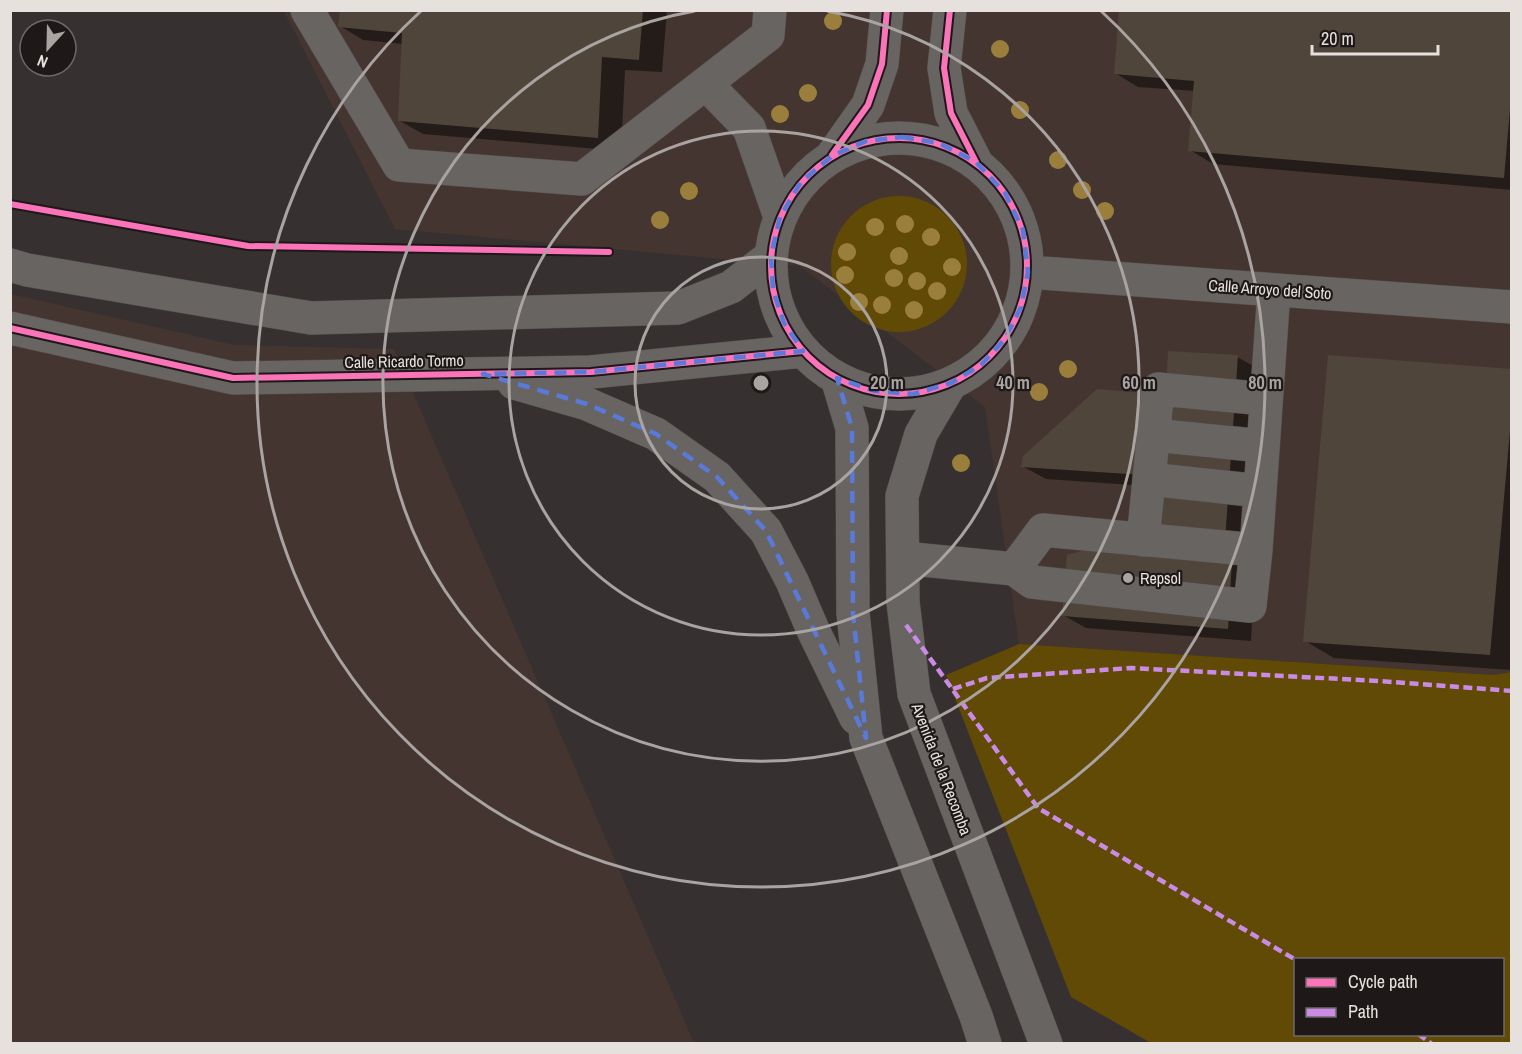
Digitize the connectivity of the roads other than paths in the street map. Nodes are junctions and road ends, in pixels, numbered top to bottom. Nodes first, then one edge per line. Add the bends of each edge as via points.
1 (308, 10) edge
2 (770, 10) edge
3 (887, 10) edge
4 (950, 10) edge
5 (706, 84) junction
6 (832, 156) junction
7 (976, 162) junction
8 (780, 217) junction
9 (771, 256) junction
10 (10, 264) edge
11 (1028, 272) junction
12 (1274, 290) junction
13 (1512, 307) edge
14 (10, 328) edge
15 (803, 351) junction
16 (483, 374) junction
17 (837, 378) junction
18 (951, 383) junction
19 (1266, 399) junction
20 (1153, 435) junction
21 (1263, 446) junction
22 (1149, 479) junction
23 (1260, 491) junction
24 (1143, 540) junction
25 (1256, 550) junction
26 (903, 558) junction
27 (1014, 569) junction
28 (866, 738) junction
29 (985, 1044) edge
30 (1046, 1044) edge

1 - 5 street via 399,165 582,178
2 - 5 street via 768,35
3 - 6 street via 882,64 868,105
4 - 7 street via 944,68 951,113
5 - 8 street via 749,128
6 - 7 street via 866,141 902,137 939,143
6 - 8 street via 801,183
7 - 11 street via 1005,193 1023,230
8 - 9 street
9 - 10 street via 731,287 678,309 311,318
9 - 15 street via 773,290 784,322
11 - 12 street, Calle Arroyo del Soto
11 - 18 street via 1021,307 1005,339 981,364
12 - 13 street, Calle Arroyo del Soto
12 - 19 street
14 - 16 street, Calle Ricardo Tormo via 233,378
15 - 16 street, Calle Ricardo Tormo via 591,372
15 - 17 street
16 - 28 street via 587,404 656,434 717,477 766,531
17 - 18 street via 874,391 913,393
17 - 28 street via 852,428 853,613
18 - 26 street, Avenida de la Recomba via 921,434 902,496
19 - 20 street via 1158,389
19 - 21 street
20 - 21 street
20 - 22 street
21 - 23 street
22 - 23 street
22 - 24 street
23 - 25 street
24 - 25 street
24 - 27 street via 1043,531
25 - 27 street via 1250,606 1032,582
26 - 27 street
26 - 30 street, Avenida de la Recomba via 903,602 914,694
28 - 29 street

